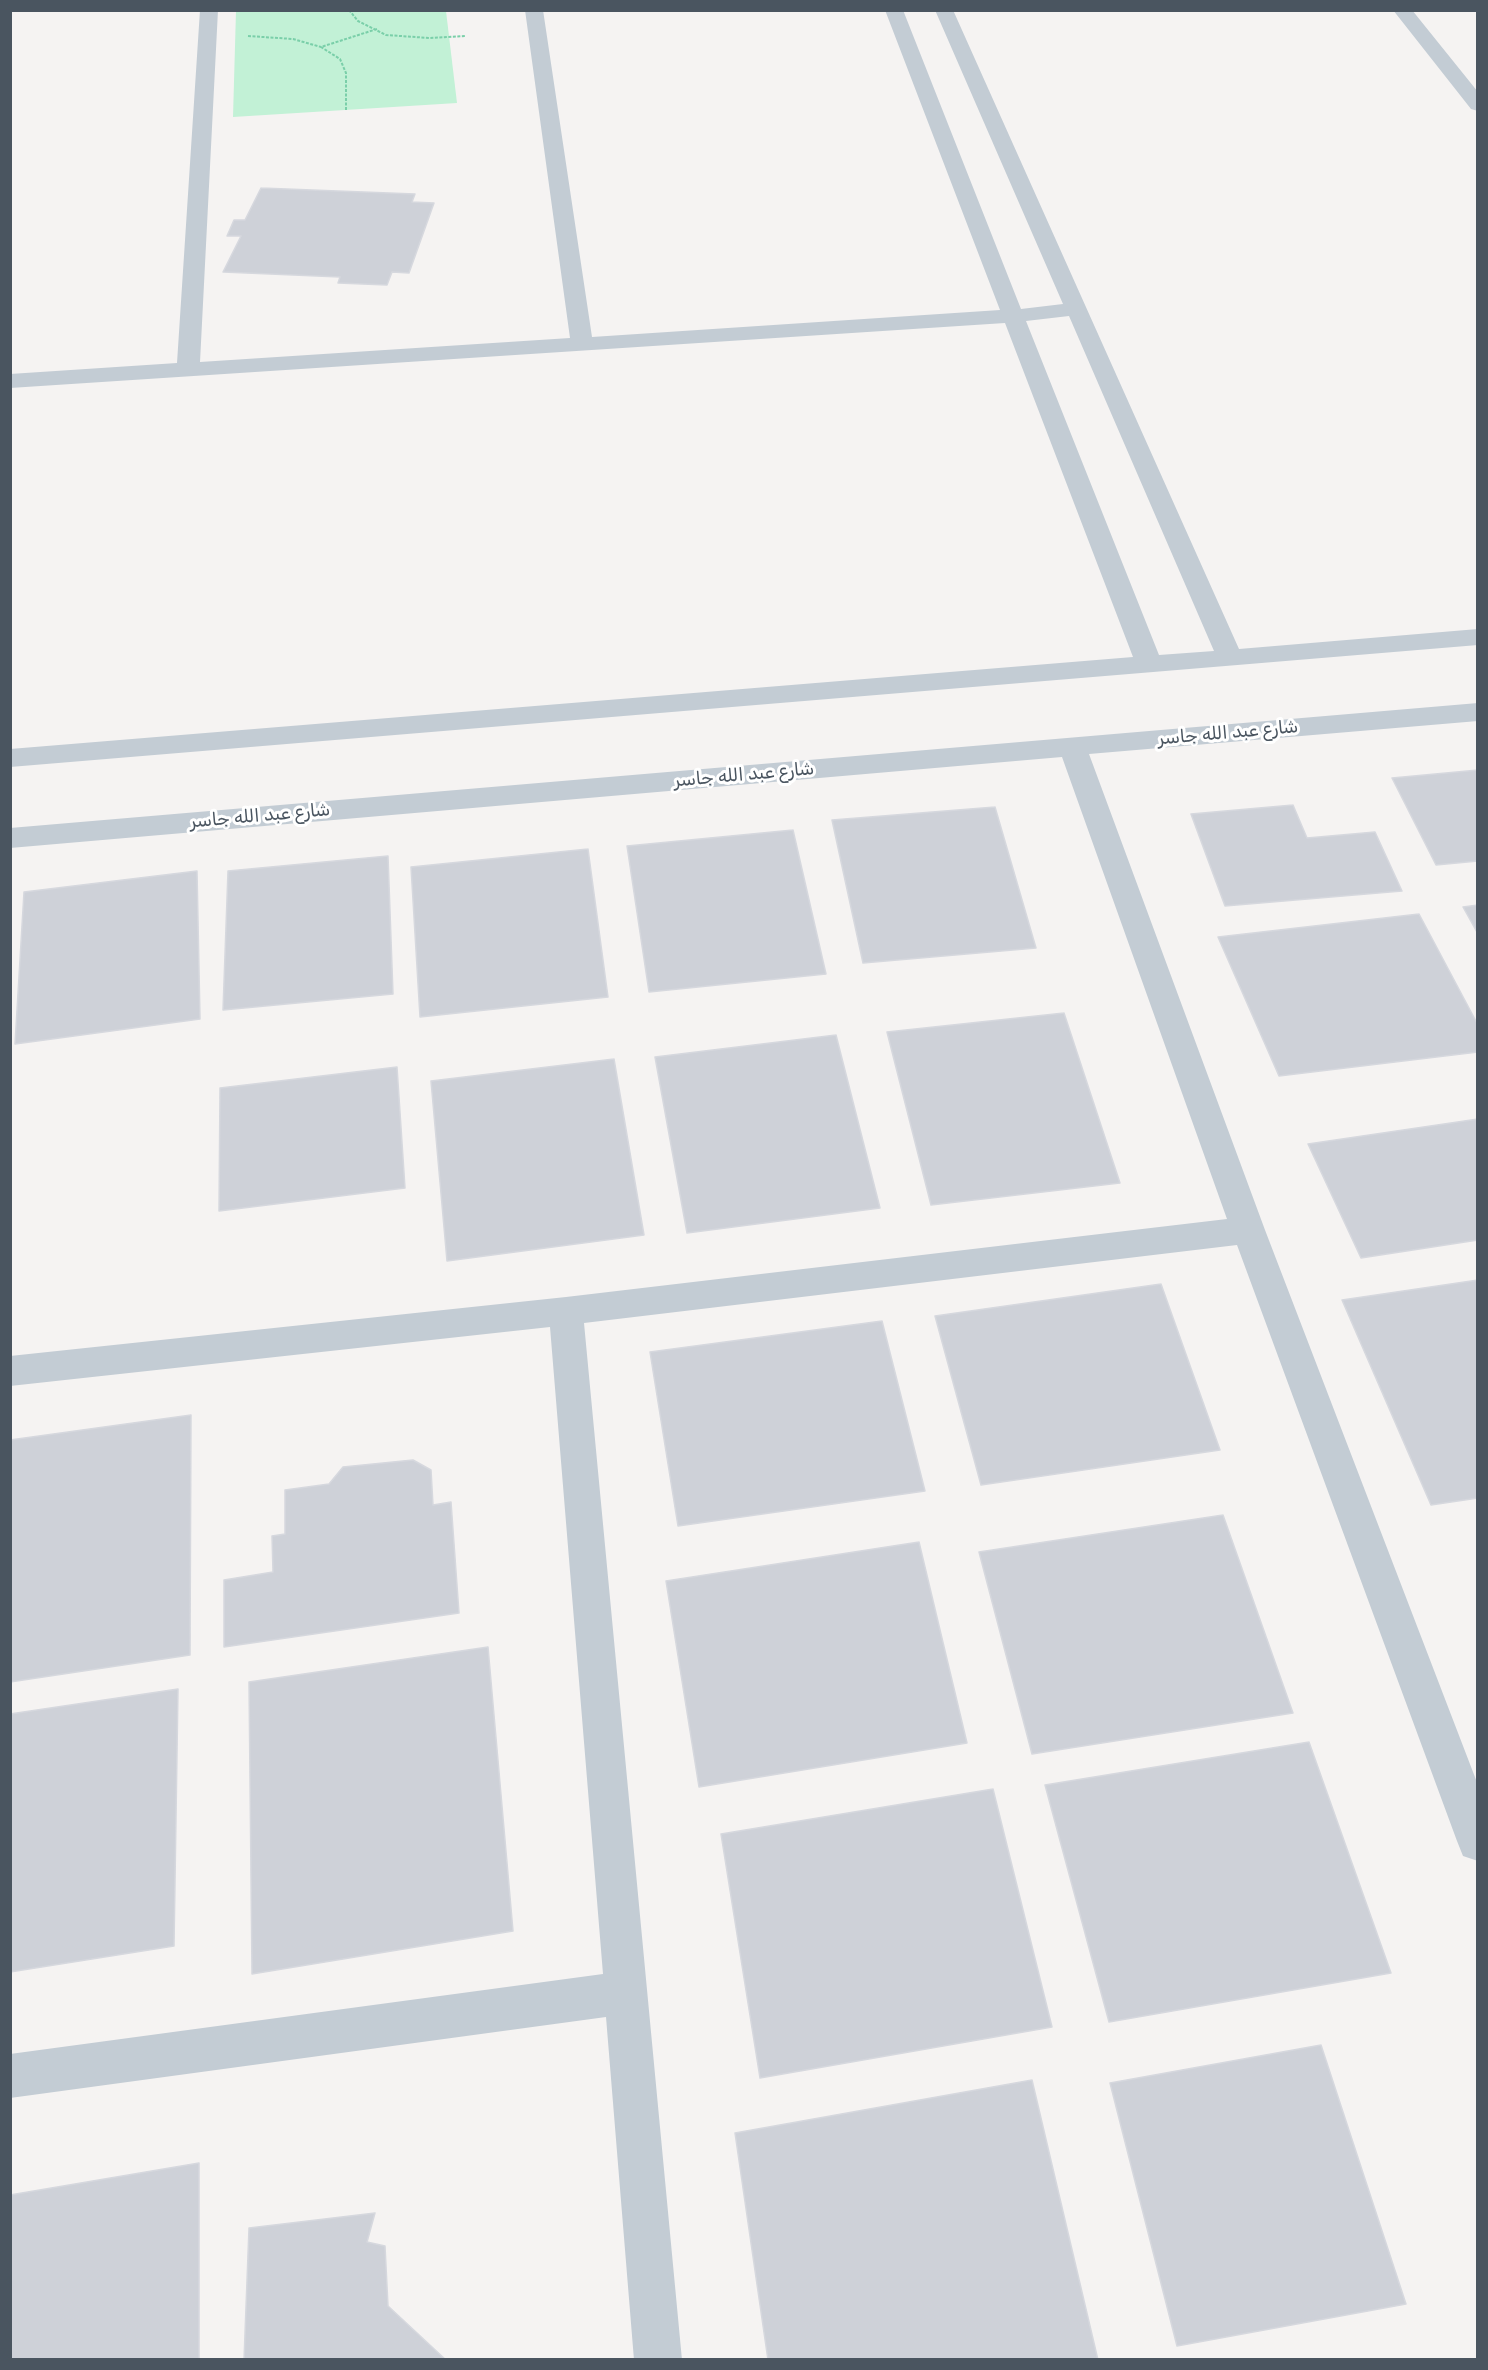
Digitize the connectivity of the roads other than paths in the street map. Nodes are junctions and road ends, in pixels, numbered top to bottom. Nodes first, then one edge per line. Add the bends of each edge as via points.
1 (209, 10) edge
2 (534, 10) edge
3 (894, 10) edge
4 (944, 10) edge
5 (1402, 10) edge
6 (1478, 105) edge
7 (1076, 309) junction
8 (1013, 316) junction
9 (582, 344) junction
10 (188, 369) junction
11 (10, 381) edge
12 (1478, 637) edge
13 (1230, 657) junction
14 (1149, 664) junction
15 (1478, 712) edge
16 (1072, 746) junction
17 (10, 758) edge
18 (10, 838) edge
19 (1248, 1230) junction
20 (566, 1311) junction
21 (10, 1371) edge
22 (1478, 1841) edge
23 (626, 1993) junction
24 (10, 2076) edge
25 (658, 2360) edge

1 - 10 street
2 - 9 street
3 - 8 street
4 - 7 street
5 - 6 street
7 - 8 street
7 - 13 street
8 - 9 street
8 - 14 street
9 - 10 street
10 - 11 street
12 - 13 street
13 - 14 street
14 - 17 street
15 - 16 street, شارع عبد الله جاسر
16 - 18 street, شارع عبد الله جاسر
16 - 19 street
19 - 20 street
19 - 22 street
20 - 21 street
20 - 23 street
23 - 24 street
23 - 25 street

